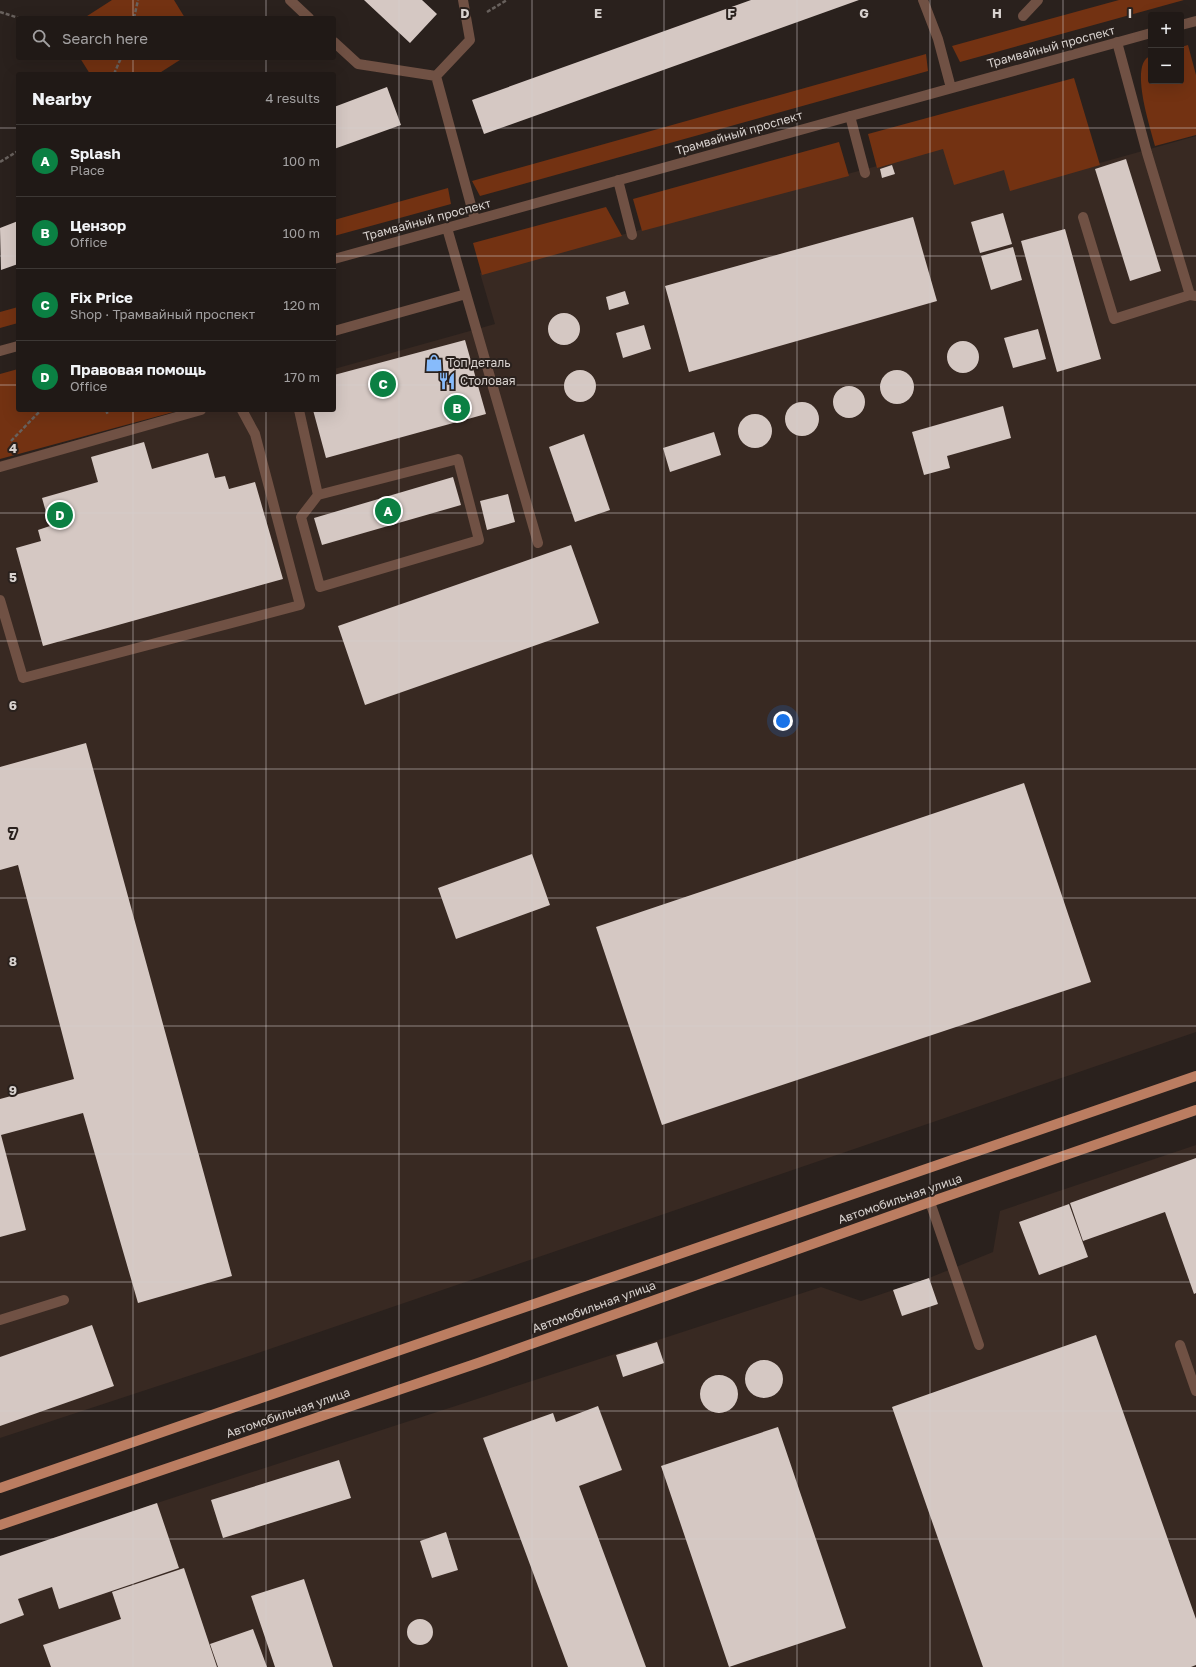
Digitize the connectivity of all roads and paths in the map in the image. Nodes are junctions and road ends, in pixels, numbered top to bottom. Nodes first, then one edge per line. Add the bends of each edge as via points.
1 (138, 0) edge
2 (290, 0) edge
3 (463, 0) edge
4 (507, 0) edge
5 (923, 0) edge
6 (1038, 0) edge
7 (0, 12) edge
8 (484, 14) dead end
9 (134, 16) edge
10 (307, 16) edge
11 (1024, 16) dead end
12 (16, 17) edge
13 (1196, 21) edge
14 (1184, 24) edge
15 (1148, 34) edge
16 (1117, 42) junction
17 (336, 44) edge
18 (120, 60) edge
19 (115, 72) edge
20 (436, 76) junction
21 (951, 88) junction
22 (850, 116) junction
23 (16, 152) edge
24 (0, 162) edge
25 (865, 173) dead end
26 (618, 180) junction
27 (1083, 217) dead end
28 (475, 220) junction
29 (447, 228) junction
30 (632, 235) dead end
31 (336, 258) edge
32 (466, 294) junction
33 (1193, 295) edge
34 (336, 330) edge
35 (16, 347) edge
36 (0, 351) edge
37 (39, 412) edge
38 (194, 412) edge
39 (243, 412) edge
40 (299, 412) edge
41 (10, 442) dead end
42 (0, 467) edge
43 (318, 496) junction
44 (538, 543) dead end
45 (0, 600) edge
46 (1196, 1076) edge
47 (1196, 1110) edge
48 (930, 1202) junction
49 (64, 1300) dead end
50 (0, 1320) edge
51 (979, 1345) dead end
52 (1180, 1345) dead end
53 (1196, 1391) edge
54 (0, 1488) edge
55 (0, 1525) edge

1 - 9 path
2 - 10 street
3 - 20 street via 470,40
4 - 8 path
5 - 21 street via 938,39
6 - 11 street
7 - 12 path
13 - 14 street
15 - 16 street, Трамвайный проспект
16 - 21 street, Трамвайный проспект
16 - 33 street via 1147,153
17 - 20 street via 358,64
18 - 19 path
20 - 28 street
21 - 22 street, Трамвайный проспект
22 - 25 street
22 - 26 street, Трамвайный проспект
23 - 24 path
26 - 28 street, Трамвайный проспект
26 - 30 street
27 - 33 street via 1114,318
28 - 29 street, Трамвайный проспект
29 - 31 street, Трамвайный проспект
29 - 32 street
32 - 34 street
32 - 44 street
35 - 36 street
37 - 41 path
38 - 42 street
39 - 45 street via 255,434 300,605 23,678
40 - 43 street
43 - 43 street via 458,459 479,540 320,586 301,517
46 - 54 main road, Автомобильная улица
47 - 48 main road, Автомобильная улица
48 - 51 street
48 - 55 main road, Автомобильная улица via 478,1363
49 - 50 street
52 - 53 street

